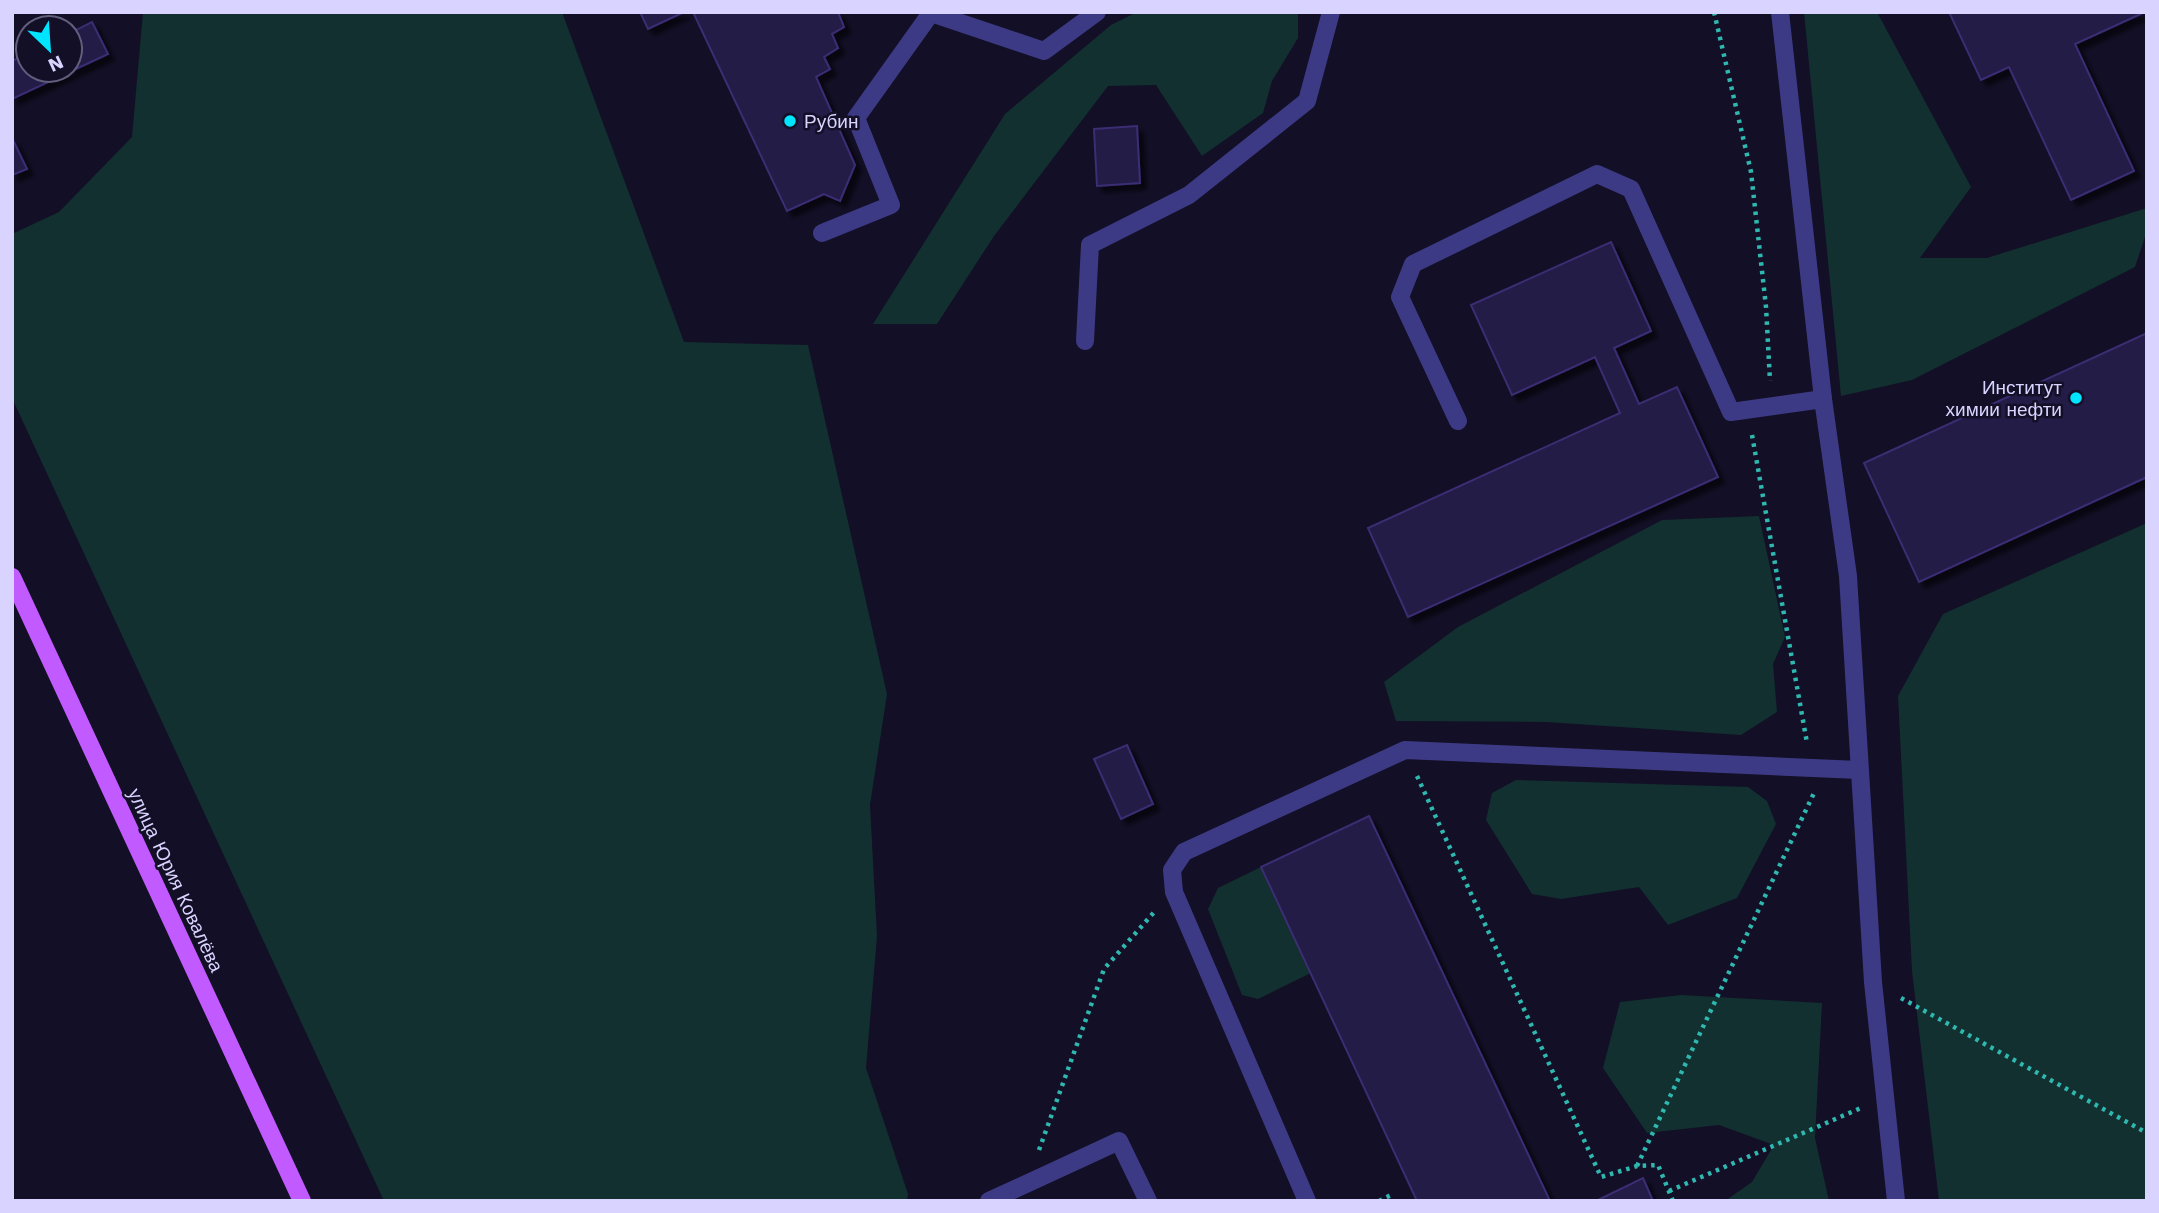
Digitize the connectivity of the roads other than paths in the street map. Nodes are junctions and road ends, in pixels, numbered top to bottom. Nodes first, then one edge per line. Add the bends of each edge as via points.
1 (1097, 12) edge
2 (1331, 12) edge
3 (1780, 12) edge
4 (822, 233) dead end
5 (1085, 341) dead end
6 (1823, 399) junction
7 (1458, 421) dead end
8 (12, 577) edge
9 (1859, 770) junction
10 (302, 1201) edge
11 (989, 1201) edge
12 (1148, 1201) edge
13 (1307, 1201) edge
14 (1896, 1201) edge

1 - 4 street via 1044,51 931,13 856,118 891,205
2 - 5 street via 1307,101 1189,195 1090,245
3 - 6 street
6 - 7 street via 1731,412 1631,189 1597,174 1413,264 1400,297
6 - 9 street via 1848,576
8 - 10 main road, улица Юрия Ковалёва
9 - 13 street via 1405,750 1184,852 1172,870 1174,892
9 - 14 street via 1873,982
11 - 12 street via 1119,1141

